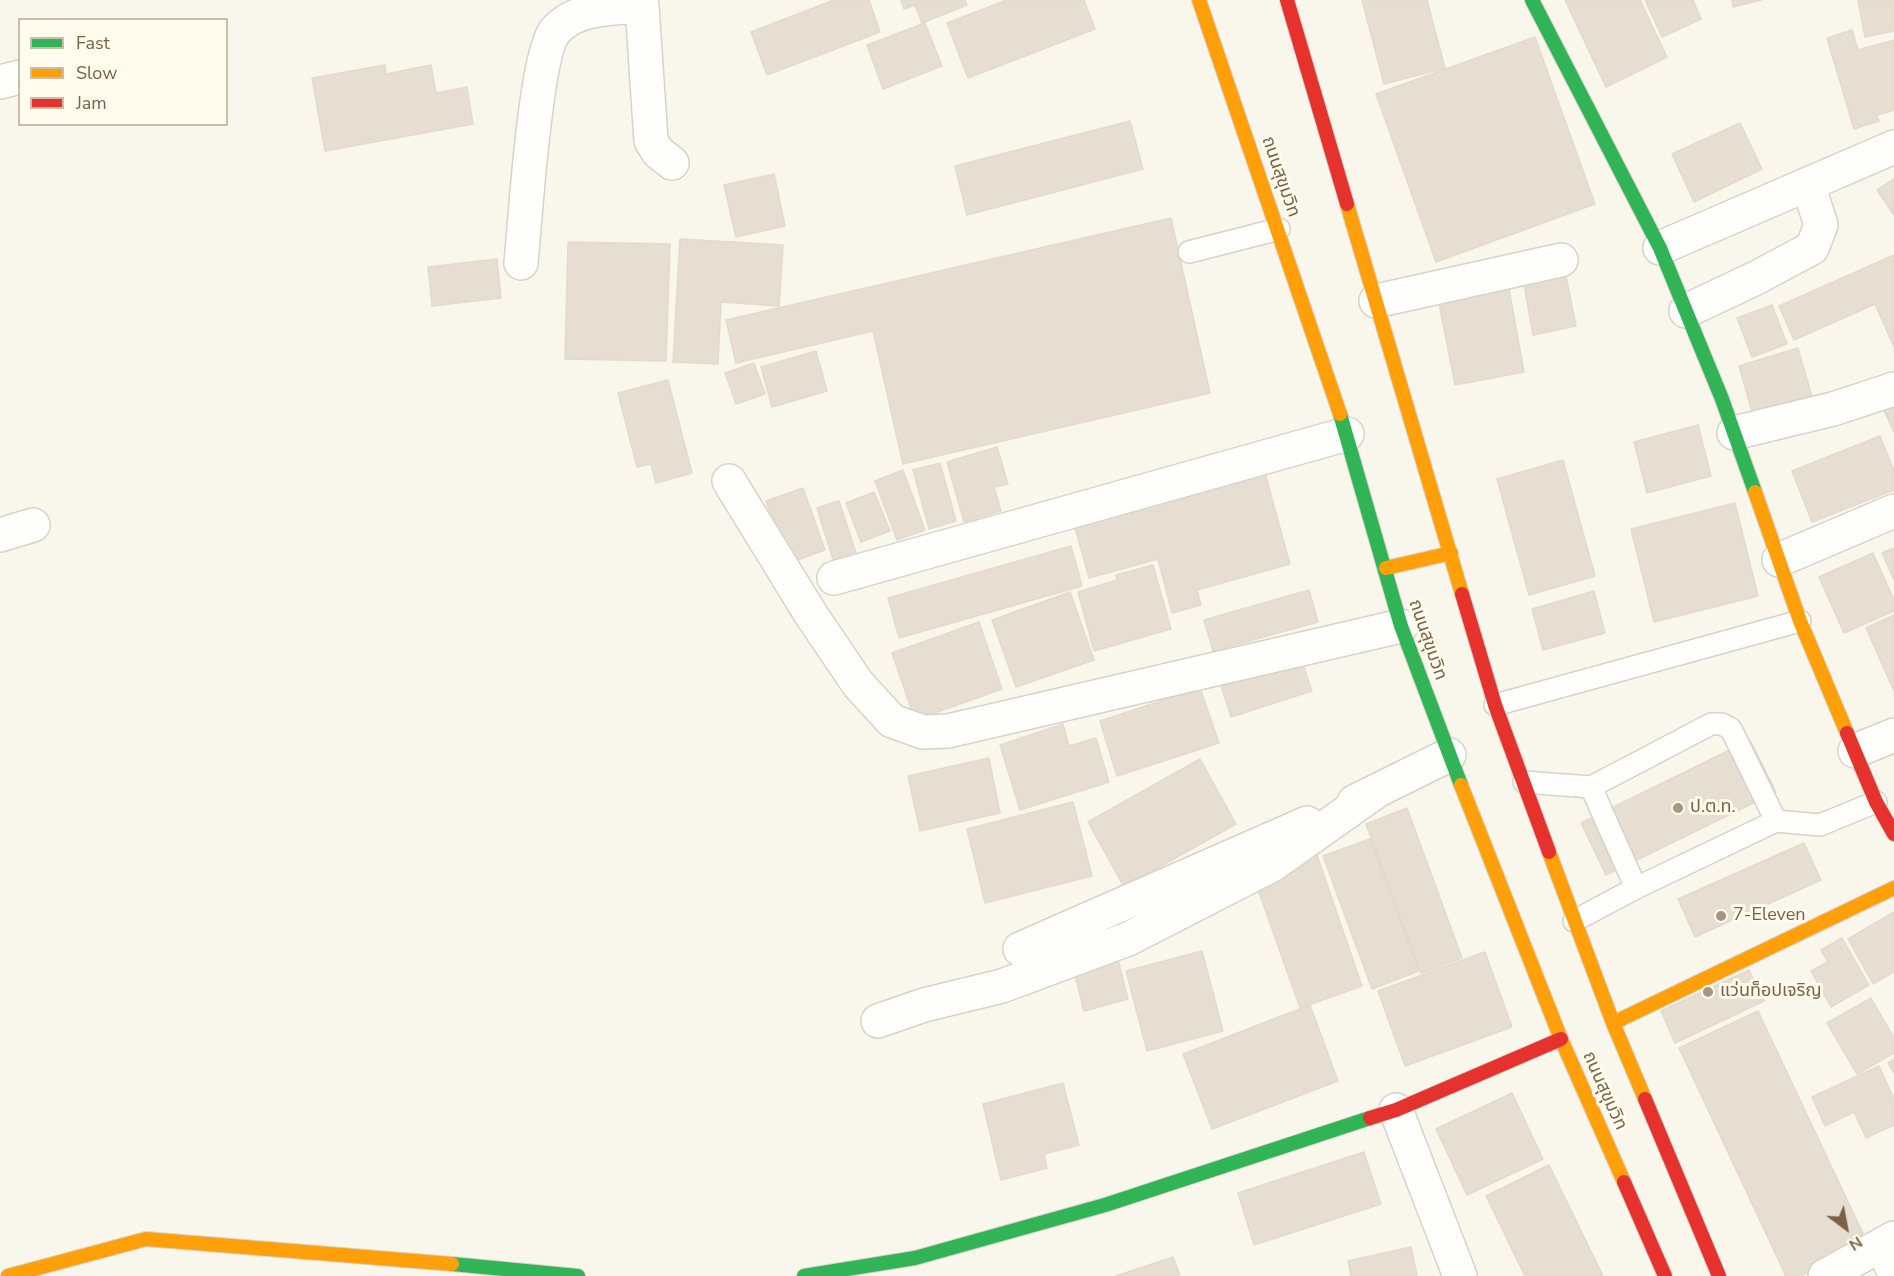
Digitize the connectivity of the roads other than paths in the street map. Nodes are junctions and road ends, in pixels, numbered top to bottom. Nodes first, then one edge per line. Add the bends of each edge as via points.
1 (1199, 0) edge
2 (1287, 0) edge
3 (1532, 0) edge
4 (642, 3) edge
5 (18, 78) edge
6 (0, 82) edge
7 (1894, 147) edge
8 (672, 163) dead end
9 (1808, 184) junction
10 (1279, 229) junction
11 (1660, 248) junction
12 (1189, 252) dead end
13 (1561, 260) dead end
14 (520, 263) dead end
15 (1376, 301) junction
16 (1686, 311) junction
17 (1894, 389) edge
18 (1734, 433) junction
19 (1347, 434) junction
20 (729, 481) dead end
21 (1894, 511) edge
22 (33, 525) dead end
23 (0, 535) edge
24 (1451, 553) junction
25 (1779, 560) junction
26 (1386, 568) junction
27 (834, 578) dead end
28 (1800, 621) junction
29 (1401, 626) junction
30 (1495, 705) junction
31 (1894, 735) edge
32 (1855, 751) junction
33 (1449, 755) junction
34 (1524, 782) junction
35 (1591, 788) junction
36 (1374, 793) junction
37 (1876, 802) junction
38 (1776, 821) junction
39 (1894, 834) edge
40 (1636, 888) junction
41 (1894, 888) edge
42 (1575, 921) junction
43 (1020, 950) dead end
44 (878, 1021) dead end
45 (1613, 1023) junction
46 (1562, 1039) junction
47 (1396, 1110) junction
48 (1890, 1252) edge
49 (8, 1276) edge
50 (578, 1276) edge
51 (804, 1276) edge
52 (1460, 1276) edge
53 (1665, 1276) edge
54 (1719, 1276) edge
55 (1825, 1276) edge

1 - 10 main road, ถนนสุขุมวิท
2 - 15 main road, ถนนสุขุมวิท
3 - 11 main road
4 - 8 street via 651,141
4 - 14 street via 575,16 555,31 549,42 536,111
5 - 6 street
7 - 9 street
9 - 11 street
9 - 16 street via 1821,225 1812,248
10 - 12 lane
10 - 19 main road, ถนนสุขุมวิท
11 - 16 main road
13 - 15 street
15 - 24 main road, ถนนสุขุมวิท
16 - 18 main road
17 - 18 street via 1833,409
18 - 25 main road
19 - 26 main road, ถนนสุขุมวิท
19 - 27 street
20 - 29 street via 858,684 892,721 923,732 948,731
21 - 25 street
22 - 23 street
24 - 26 main road
24 - 30 main road, ถนนสุขุมวิท
25 - 28 main road
26 - 29 main road, ถนนสุขุมวิท
28 - 30 lane
28 - 32 main road
29 - 33 main road, ถนนสุขุมวิท
30 - 34 main road, ถนนสุขุมวิท
31 - 32 street
32 - 37 main road
33 - 36 street
33 - 46 main road, ถนนสุขุมวิท
34 - 35 lane
34 - 42 main road, ถนนสุขุมวิท
35 - 38 lane via 1711,724 1722,724 1731,729
35 - 40 lane
36 - 43 street
36 - 44 street via 1272,865 1128,939 1002,986
37 - 38 lane via 1820,825
37 - 39 main road
38 - 40 lane
40 - 42 lane
41 - 45 main road
42 - 45 main road, ถนนสุขุมวิท
45 - 54 main road, ถนนสุขุมวิท
46 - 47 main road
46 - 53 main road, ถนนสุขุมวิท
47 - 51 main road via 1072,1215 915,1258
47 - 52 street
48 - 55 street
49 - 50 main road via 146,1239 406,1258

